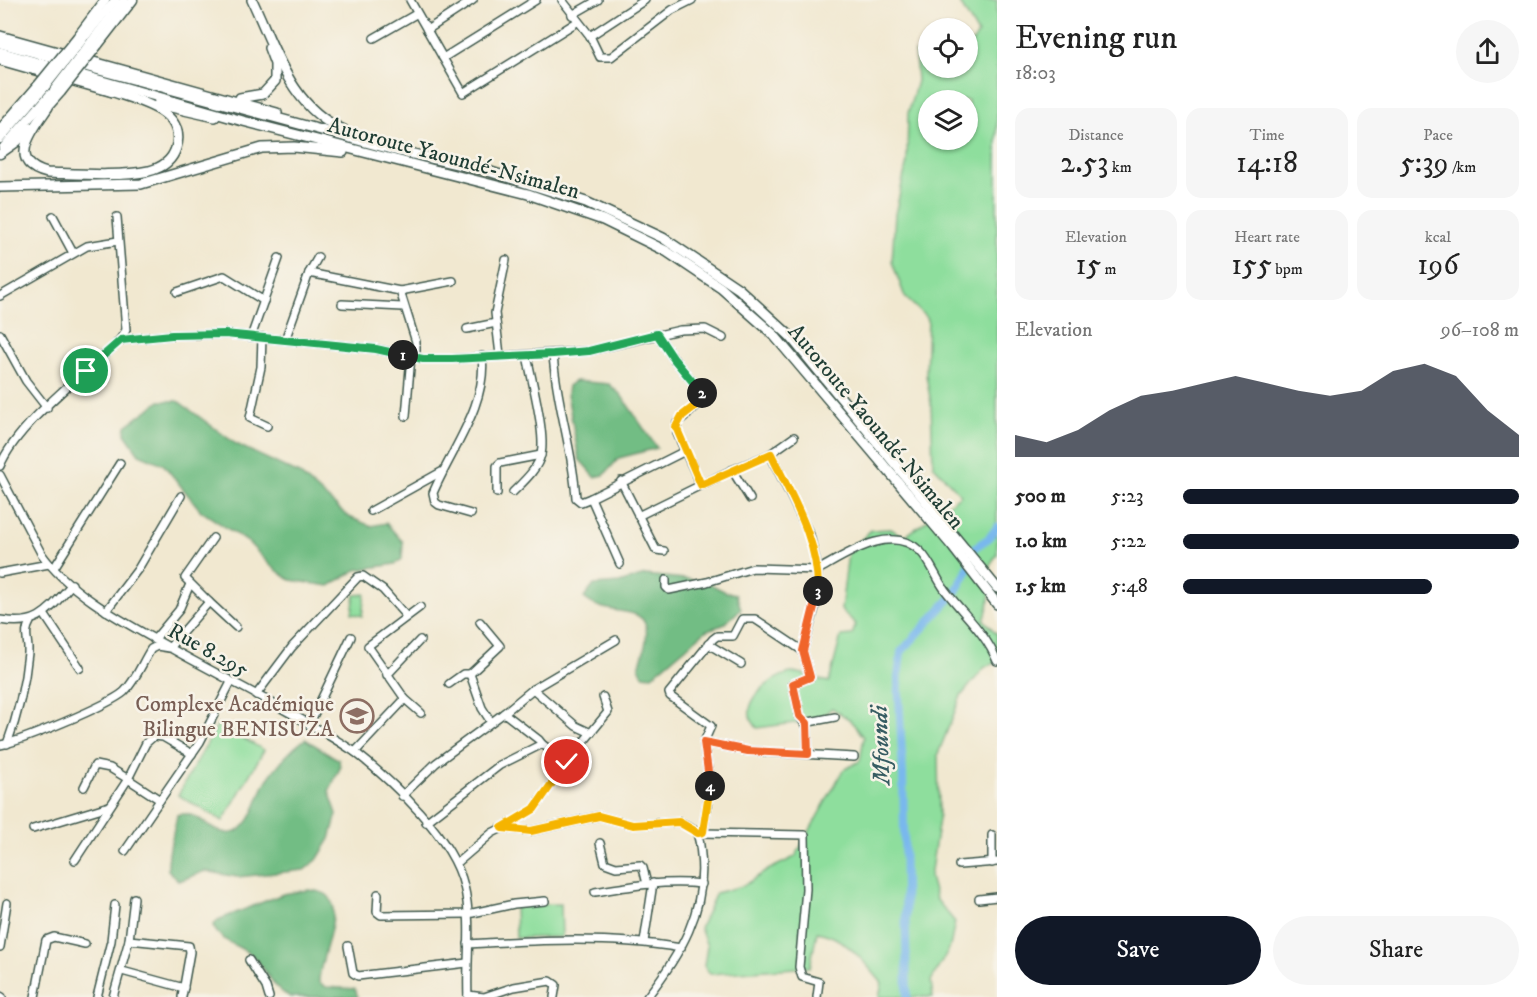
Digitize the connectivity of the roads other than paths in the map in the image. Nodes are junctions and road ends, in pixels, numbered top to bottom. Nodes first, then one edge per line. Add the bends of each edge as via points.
1 (105, 0) edge
2 (115, 0) edge
3 (124, 0) edge
4 (134, 0) edge
5 (245, 0) edge
6 (252, 0) edge
7 (410, 0) edge
8 (473, 0) edge
9 (536, 0) edge
10 (562, 0) edge
11 (598, 0) edge
12 (645, 0) edge
13 (692, 0) edge
14 (416, 14) junction
15 (572, 15) junction
16 (577, 22) junction
17 (427, 30) junction
18 (0, 34) edge
19 (590, 36) junction
20 (374, 38) dead end
21 (87, 41) junction
22 (0, 43) edge
23 (0, 52) edge
24 (443, 58) junction
25 (0, 60) edge
26 (49, 88) junction
27 (108, 90) junction
28 (215, 94) junction
29 (48, 107) junction
30 (243, 121) junction
31 (313, 128) junction
32 (0, 129) edge
33 (0, 139) edge
34 (391, 149) junction
35 (0, 152) edge
36 (376, 157) junction
37 (0, 187) edge
38 (53, 216) dead end
39 (117, 217) dead end
40 (118, 241) junction
41 (73, 253) junction
42 (318, 257) dead end
43 (279, 258) dead end
44 (506, 261) dead end
45 (309, 273) junction
46 (453, 281) dead end
47 (400, 291) junction
48 (177, 292) dead end
49 (0, 296) edge
50 (264, 301) junction
51 (342, 304) dead end
52 (403, 307) junction
53 (496, 324) junction
54 (467, 329) dead end
55 (0, 334) edge
56 (657, 334) junction
57 (251, 337) junction
58 (262, 337) junction
59 (723, 338) dead end
60 (121, 340) junction
61 (285, 340) junction
62 (553, 354) junction
63 (500, 355) junction
64 (527, 355) junction
65 (482, 356) junction
66 (414, 357) junction
67 (47, 408) junction
68 (406, 416) dead end
69 (267, 426) dead end
70 (794, 437) dead end
71 (685, 451) junction
72 (771, 454) junction
73 (541, 455) junction
74 (120, 463) dead end
75 (0, 466) edge
76 (732, 470) junction
77 (441, 472) junction
78 (0, 475) edge
79 (621, 481) junction
80 (701, 485) junction
81 (3, 489) edge
82 (513, 492) dead end
83 (497, 493) dead end
84 (181, 496) dead end
85 (591, 498) junction
86 (750, 499) dead end
87 (371, 511) dead end
88 (471, 514) dead end
89 (638, 516) junction
90 (213, 538) dead end
91 (956, 543) junction
92 (664, 551) dead end
93 (620, 564) dead end
94 (51, 566) junction
95 (818, 570) junction
96 (0, 573) edge
97 (984, 578) junction
98 (666, 580) dead end
99 (72, 584) junction
100 (190, 584) junction
101 (997, 588) edge
102 (209, 602) junction
103 (997, 604) edge
104 (420, 607) dead end
105 (106, 611) junction
106 (44, 614) junction
107 (406, 616) junction
108 (0, 620) edge
109 (30, 622) junction
110 (480, 622) dead end
111 (236, 627) dead end
112 (351, 637) dead end
113 (154, 640) junction
114 (420, 640) dead end
115 (616, 640) dead end
116 (708, 644) junction
117 (169, 648) junction
118 (803, 651) junction
119 (997, 661) edge
120 (741, 664) dead end
121 (80, 668) dead end
122 (470, 674) junction
123 (387, 675) junction
124 (231, 682) junction
125 (448, 684) dead end
126 (533, 689) junction
127 (256, 695) junction
128 (603, 697) dead end
129 (405, 699) junction
130 (421, 713) dead end
131 (504, 713) junction
132 (835, 717) dead end
133 (491, 722) junction
134 (807, 723) junction
135 (309, 725) junction
136 (591, 733) junction
137 (704, 742) junction
138 (3, 744) edge
139 (542, 744) junction
140 (355, 752) junction
141 (192, 754) junction
142 (808, 754) junction
143 (854, 757) dead end
144 (567, 762) junction
145 (128, 779) junction
146 (84, 787) dead end
147 (402, 796) junction
148 (160, 800) junction
149 (109, 806) junction
150 (426, 822) junction
151 (502, 828) junction
152 (33, 829) dead end
153 (700, 833) junction
154 (992, 835) dead end
155 (600, 843) dead end
156 (125, 851) dead end
157 (75, 860) dead end
158 (995, 862) edge
159 (457, 863) junction
160 (959, 865) dead end
161 (650, 883) junction
162 (702, 884) junction
163 (594, 892) dead end
164 (378, 894) dead end
165 (997, 897) edge
166 (134, 898) dead end
167 (979, 898) dead end
168 (545, 901) dead end
169 (8, 903) dead end
170 (115, 905) dead end
171 (468, 914) junction
172 (129, 940) junction
173 (644, 942) junction
174 (85, 944) dead end
175 (468, 944) junction
176 (348, 946) dead end
177 (0, 947) edge
178 (681, 948) junction
179 (249, 960) dead end
180 (467, 963) junction
181 (122, 971) junction
182 (184, 988) junction
183 (468, 996) edge
184 (35, 997) edge
185 (97, 997) edge
186 (113, 997) edge
187 (182, 997) edge
188 (269, 997) edge
189 (554, 997) edge
190 (647, 997) edge
191 (817, 997) edge

1 - 21 main road
2 - 21 main road
3 - 21 main road
4 - 21 main road
5 - 28 highway via 271,53 275,81 270,89 256,96
6 - 34 highway via 292,85 308,108 336,127
7 - 14 street
8 - 17 street
9 - 24 street
10 - 15 street
11 - 15 street
12 - 19 street
13 - 19 street via 672,10 611,57 600,57
14 - 17 street
14 - 20 street
15 - 16 street
16 - 19 street
16 - 24 street via 463,93
17 - 24 street
18 - 28 highway
21 - 26 main road, bridge
21 - 26 main road, bridge
22 - 31 highway, Autoroute Yaoundé-Nsimalen
23 - 30 highway, Autoroute Yaoundé-Nsimalen
25 - 27 highway
26 - 29 main road
26 - 32 main road
26 - 33 main road
26 - 35 main road
27 - 29 highway via 169,115 176,129 176,147 163,166 130,172 38,171 26,158 24,148
27 - 30 highway via 195,114
28 - 31 highway via 265,108
29 - 35 main road via 22,138
30 - 36 highway, Autoroute Yaoundé-Nsimalen
31 - 34 highway, Autoroute Yaoundé-Nsimalen
34 - 91 highway, Autoroute Yaoundé-Nsimalen via 488,171 586,202 663,238 715,271 767,313 804,352
36 - 37 highway via 278,147 240,153 141,184
36 - 91 highway, Autoroute Yaoundé-Nsimalen via 485,181 568,206 636,235 693,268 773,334
38 - 41 street
39 - 40 street
40 - 41 street via 97,243
40 - 60 street via 127,324
41 - 49 street
42 - 45 street
43 - 50 street
44 - 53 street
45 - 47 street
45 - 61 street
46 - 47 street
47 - 52 street
48 - 50 street via 224,276
50 - 57 street
51 - 52 street
52 - 66 street via 416,342
53 - 54 street
53 - 63 street
55 - 67 street via 26,381
56 - 59 street via 699,329
56 - 62 street via 589,351
56 - 71 street via 703,394 700,402 677,423
57 - 58 street
57 - 60 street via 172,335
58 - 61 street
58 - 69 street via 261,367 249,418
60 - 67 street
61 - 66 street
62 - 64 street
62 - 85 street via 555,390 576,498 581,502
63 - 64 street
63 - 65 street
64 - 73 street
65 - 66 street
65 - 77 street via 479,394
66 - 68 street
67 - 75 street
70 - 72 street
71 - 79 street
71 - 80 street
72 - 76 street
72 - 95 street via 810,535
73 - 82 street via 528,478
73 - 83 street via 500,463
74 - 94 street
76 - 80 street
76 - 86 street
77 - 87 street
77 - 88 street via 433,493 435,502
78 - 81 street, Rue 8.295
79 - 85 street
79 - 89 street
80 - 89 street
81 - 94 street, Rue 8.295
84 - 105 street via 138,569
85 - 93 street
89 - 92 street via 656,550
90 - 100 street via 185,578
91 - 97 highway, Autoroute Yaoundé-Nsimalen
94 - 96 street
94 - 99 street, Rue 8.295
95 - 98 street via 753,568 669,590
95 - 118 street via 816,604
95 - 119 street via 878,542 904,540 920,551 944,589 980,628
97 - 101 highway, Autoroute Yaoundé-Nsimalen
97 - 103 highway, Autoroute Yaoundé-Nsimalen
99 - 105 street, Rue 8.295
99 - 106 street
100 - 102 street
100 - 113 street via 179,610
102 - 111 street
102 - 117 street
104 - 107 street
105 - 113 street, Rue 8.295
106 - 109 street
106 - 121 street
107 - 123 street via 368,646
107 - 127 street via 382,590 363,576 358,577 292,647
108 - 109 street
109 - 138 street via 25,633 28,653 21,700
110 - 122 street via 500,646
112 - 135 street
113 - 117 street, Rue 8.295
114 - 123 street
115 - 126 street
116 - 118 street via 717,636 733,636 740,621 749,618
116 - 120 street
116 - 137 street via 669,693 710,724
117 - 124 street, Rue 8.295
117 - 138 street via 151,649 131,684 116,698
118 - 134 street via 810,677 793,684 800,716
122 - 125 street
122 - 133 street
123 - 129 street
124 - 127 street, Rue 8.295
124 - 141 street
126 - 131 street
126 - 136 street via 576,726
127 - 135 street, Rue 8.295
128 - 136 street via 608,712
129 - 130 street
129 - 140 street
131 - 133 street
131 - 139 street
132 - 134 street
133 - 147 street
134 - 142 street
135 - 140 street, Rue 8.295
136 - 144 street
137 - 142 street via 748,751
137 - 153 street via 710,786
139 - 144 street
139 - 150 street via 500,765
140 - 147 street, Rue 8.295
141 - 145 street via 154,736 146,743
141 - 148 street
142 - 143 street
144 - 151 street via 534,809
145 - 146 street via 110,768 95,765
145 - 148 street
145 - 149 street
147 - 150 street, Rue 8.295
148 - 156 street
149 - 152 street
149 - 157 street
150 - 159 street, Rue 8.295
151 - 153 street via 531,831 599,816 633,825 679,822
151 - 159 street
153 - 162 street
153 - 191 street via 805,835 806,889 799,967 802,977 819,982
154 - 158 street
155 - 161 street via 605,863 616,867 640,865
158 - 160 street
159 - 171 street, Rue 8.295
161 - 162 street
161 - 163 street
161 - 173 street
162 - 178 street
164 - 171 street via 377,912 381,915
165 - 167 street
166 - 172 street
168 - 171 street
169 - 177 street
170 - 185 street
171 - 175 street, Rue 8.295
172 - 181 street
172 - 182 street via 189,946
173 - 175 street via 544,939
173 - 178 street
174 - 184 street via 54,937 46,940
175 - 180 street, Rue 8.295
176 - 180 street via 353,973 358,976
178 - 190 street
179 - 188 street
180 - 183 street, Rue 8.295
181 - 182 street
181 - 186 street
182 - 187 street
183 - 189 street via 484,997 550,981 556,985

